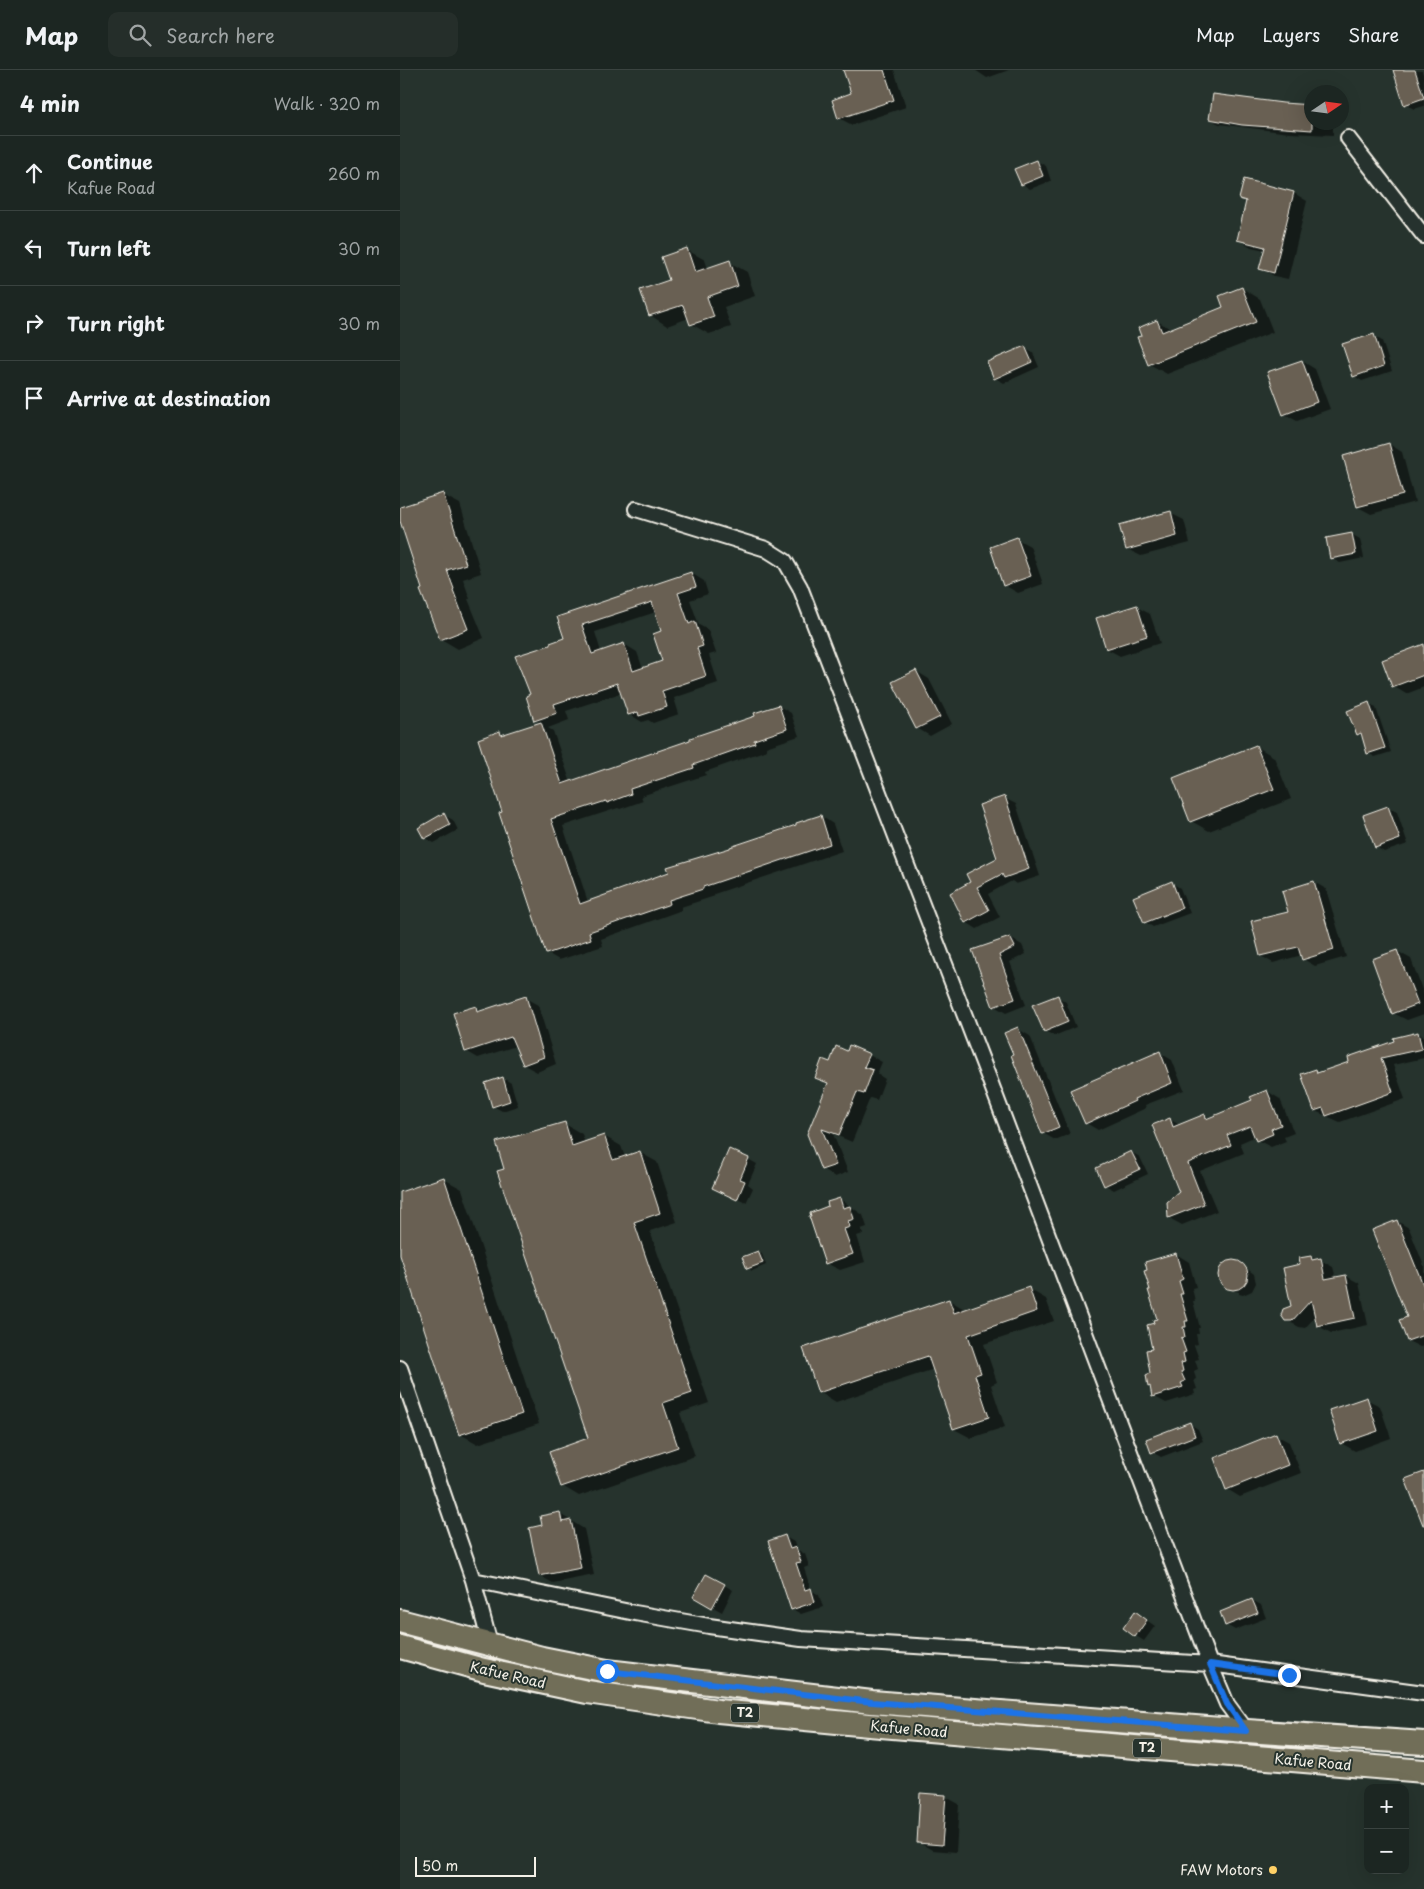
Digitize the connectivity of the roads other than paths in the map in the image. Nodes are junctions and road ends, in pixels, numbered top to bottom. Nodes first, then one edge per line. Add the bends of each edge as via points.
1 (1348, 138) dead end
2 (1424, 236) edge
3 (636, 510) dead end
4 (400, 1368) edge
5 (474, 1580) junction
6 (400, 1621) edge
7 (490, 1644) junction
8 (400, 1647) edge
9 (1210, 1664) junction
10 (1424, 1693) edge
11 (1246, 1731) junction
12 (1424, 1742) edge
13 (1424, 1771) edge

1 - 2 street
3 - 9 street via 766,549 785,561 800,587
4 - 5 street
5 - 7 street
5 - 9 street via 635,1613 801,1639
6 - 7 main road, Kafue Road / T2
7 - 11 main road, Kafue Road / T2 via 607,1671 872,1702
8 - 13 main road, Kafue Road / T2 via 484,1670 587,1692 718,1711
9 - 10 street
9 - 11 street via 1227,1704
11 - 12 main road, Kafue Road / T2

